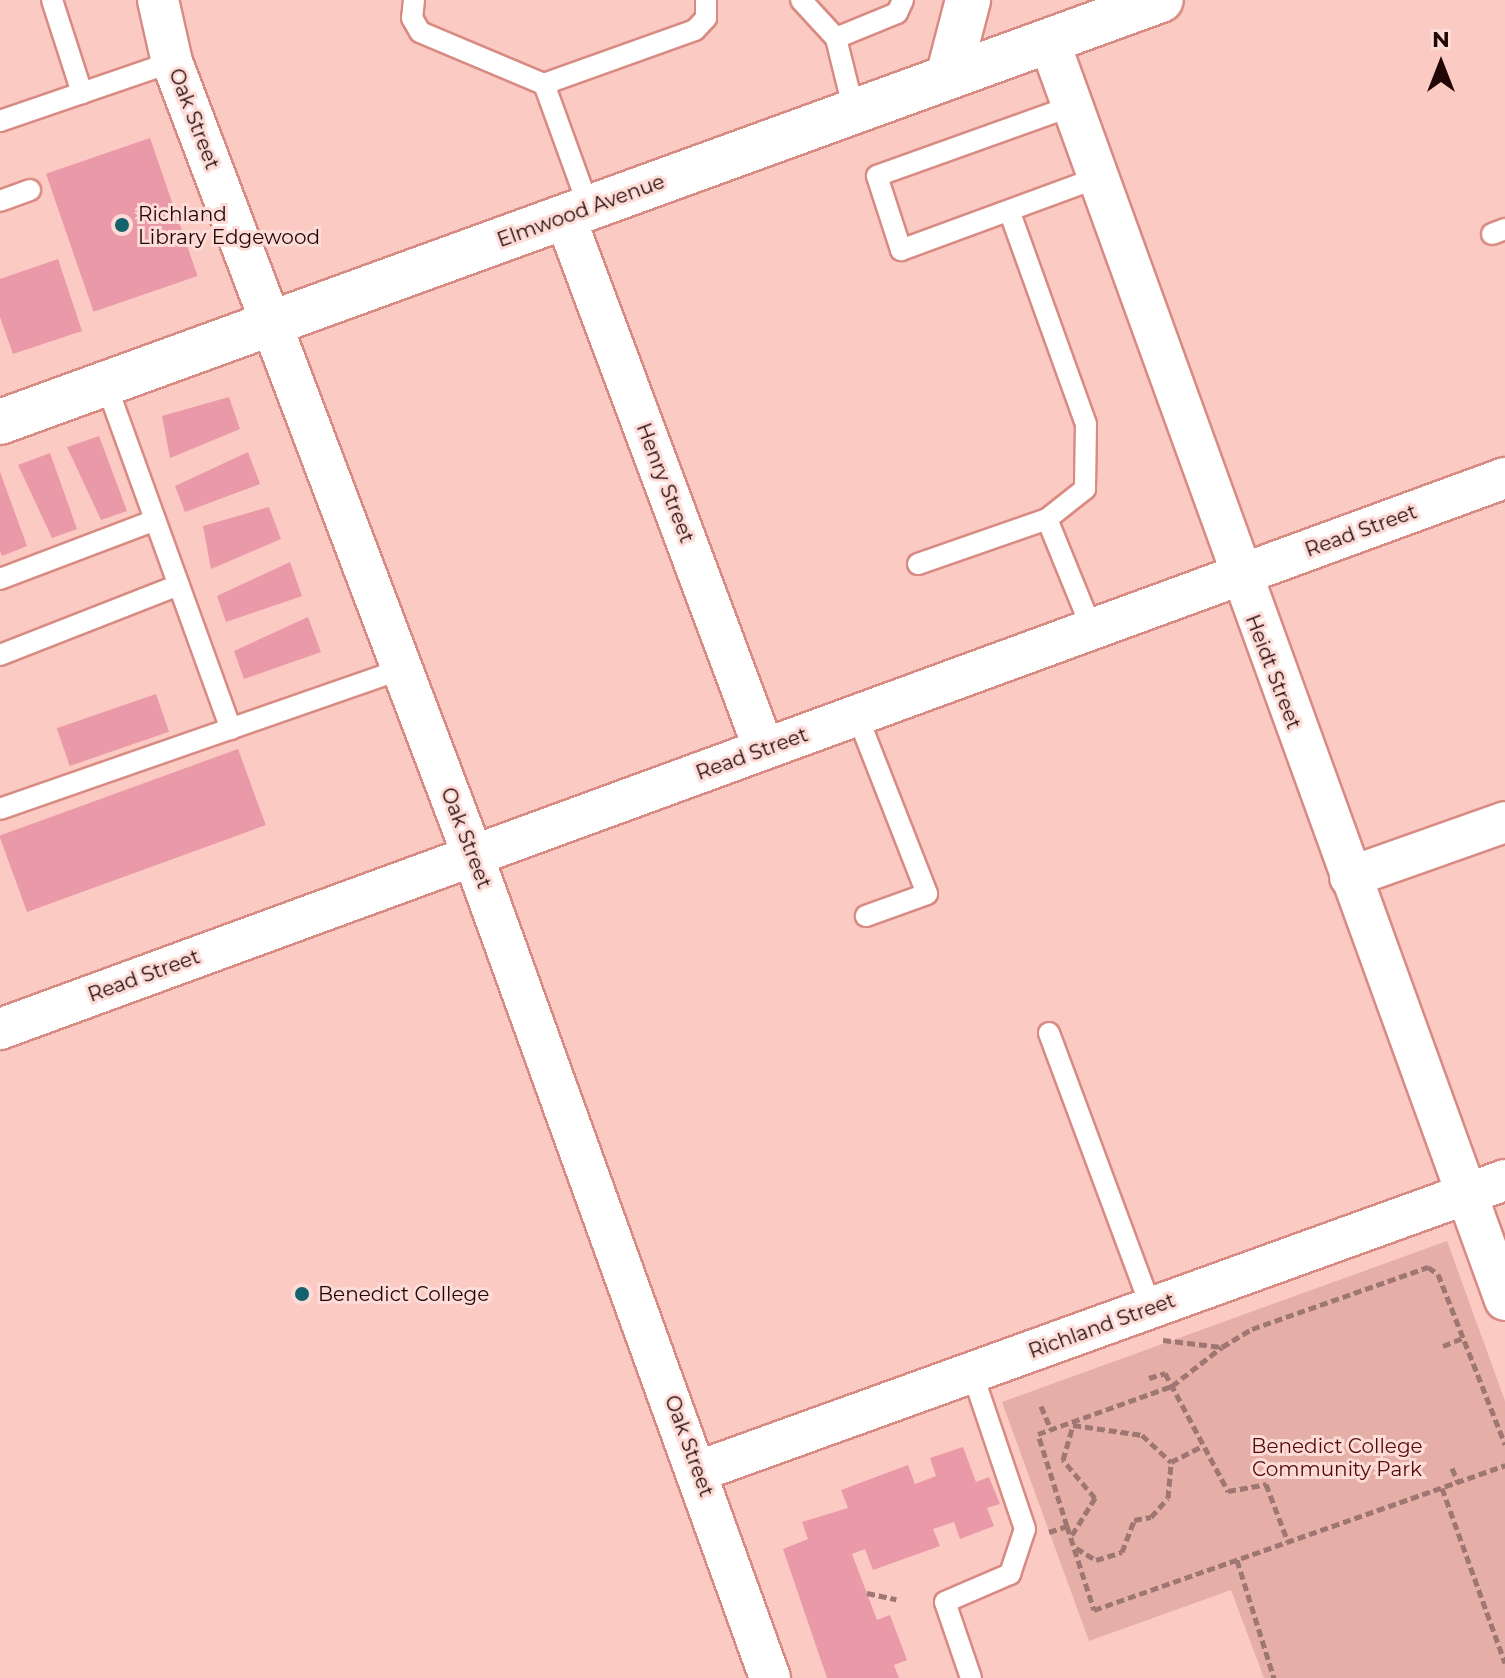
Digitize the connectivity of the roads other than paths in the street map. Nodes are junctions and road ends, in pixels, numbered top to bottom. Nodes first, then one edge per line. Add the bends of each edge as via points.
1 (52, 0) edge
2 (158, 0) edge
3 (414, 0) edge
4 (706, 0) edge
5 (801, 0) edge
6 (903, 0) edge
7 (968, 0) edge
8 (1161, 0) edge
9 (836, 38) junction
10 (1049, 41) junction
11 (172, 62) junction
12 (948, 77) junction
13 (544, 84) junction
14 (82, 93) junction
15 (1072, 106) junction
16 (854, 111) junction
17 (0, 121) edge
18 (1097, 178) junction
19 (30, 190) dead end
20 (0, 201) edge
21 (577, 212) junction
22 (1010, 213) junction
23 (271, 323) junction
24 (106, 384) junction
25 (0, 422) edge
26 (1505, 478) edge
27 (1047, 519) junction
28 (155, 520) junction
29 (918, 564) dead end
30 (1238, 576) junction
31 (0, 579) edge
32 (179, 585) junction
33 (1092, 629) junction
34 (0, 655) edge
35 (402, 669) junction
36 (857, 715) junction
37 (231, 729) junction
38 (764, 749) junction
39 (0, 809) edge
40 (1505, 822) edge
41 (473, 856) junction
42 (1350, 877) junction
43 (866, 916) dead end
44 (0, 1029) edge
45 (1049, 1033) dead end
46 (1505, 1180) edge
47 (1468, 1194) junction
48 (1505, 1300) edge
49 (1156, 1322) junction
50 (972, 1372) junction
51 (699, 1471) junction
52 (770, 1678) edge
53 (971, 1678) edge

1 - 14 lane
2 - 11 street, Oak Street
3 - 13 lane via 412,18 420,32
4 - 13 lane via 706,18 695,30
5 - 9 lane
6 - 9 lane via 897,13
7 - 12 street
8 - 10 street, Elmwood Avenue
9 - 16 lane
10 - 12 street, Elmwood Avenue
10 - 15 street, Heidt Street
11 - 14 lane
11 - 23 street, Oak Street
12 - 16 street, Elmwood Avenue
13 - 21 lane
14 - 17 lane
15 - 18 street, Heidt Street
15 - 22 lane via 877,176 901,250
16 - 21 street, Elmwood Avenue
18 - 22 lane
18 - 30 street, Heidt Street
19 - 20 lane
21 - 23 street, Elmwood Avenue
21 - 38 street, Henry Street
22 - 27 lane via 1086,424 1085,489
23 - 24 street, Elmwood Avenue
23 - 35 street, Oak Street
24 - 25 street, Elmwood Avenue
24 - 28 lane
26 - 30 street, Read Street
27 - 29 lane
27 - 33 lane
28 - 31 lane
28 - 32 lane
30 - 33 street, Read Street
30 - 42 street, Heidt Street
32 - 34 lane
32 - 37 lane
33 - 36 street, Read Street
35 - 37 lane
35 - 41 street, Oak Street
36 - 38 street, Read Street
36 - 43 lane via 927,894
37 - 39 lane
38 - 41 street, Read Street
40 - 42 street
41 - 44 street, Read Street
41 - 51 street, Oak Street
42 - 47 street, Heidt Street
45 - 49 lane
46 - 47 street, Richland Street
47 - 48 street, Heidt Street
47 - 49 street, Richland Street
49 - 50 street, Richland Street
50 - 51 street, Richland Street
50 - 53 lane via 1025,1529 1010,1574 945,1602
51 - 52 street, Oak Street

